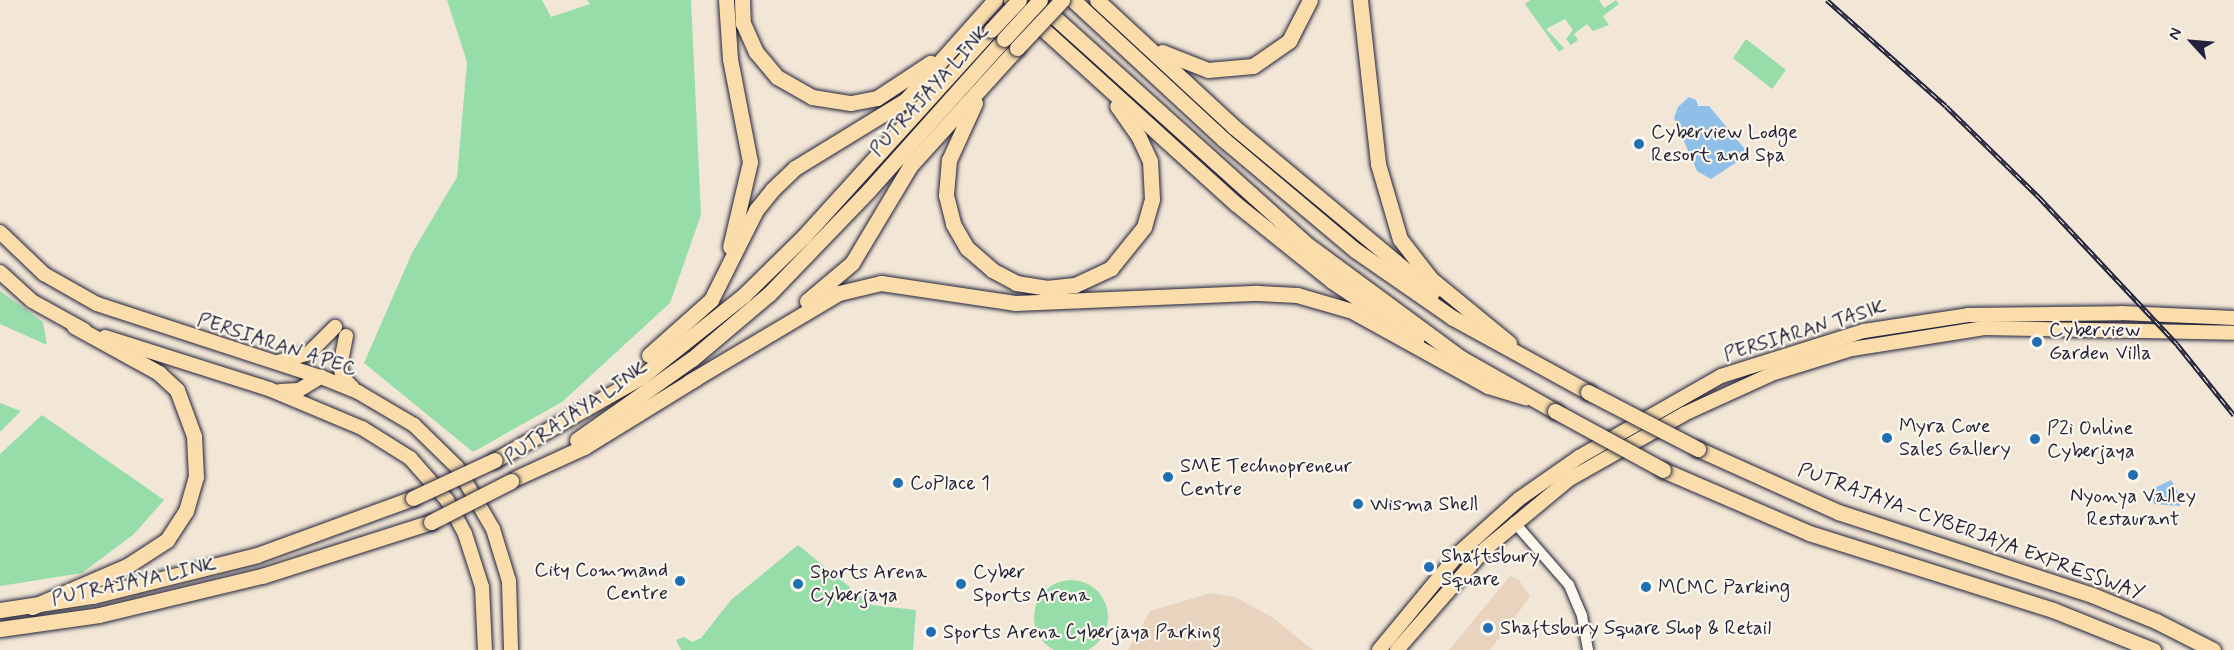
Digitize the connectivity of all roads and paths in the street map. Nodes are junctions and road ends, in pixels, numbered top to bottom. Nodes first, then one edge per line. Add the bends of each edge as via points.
1 (726, 0) edge
2 (742, 0) edge
3 (995, 0) edge
4 (1011, 0) edge
5 (1019, 0) edge
6 (1038, 0) edge
7 (1062, 0) edge
8 (1073, 0) edge
9 (1097, 0) edge
10 (1310, 0) edge
11 (1360, 0) edge
12 (997, 35) junction
13 (1134, 35) junction
14 (954, 48) junction
15 (1095, 77) junction
16 (987, 80) junction
17 (0, 232) edge
18 (0, 272) edge
19 (2234, 318) edge
20 (74, 326) junction
21 (2234, 333) edge
22 (1482, 335) junction
23 (649, 355) junction
24 (1461, 358) junction
25 (1526, 360) junction
26 (275, 362) junction
27 (313, 379) junction
28 (689, 382) junction
29 (625, 387) junction
30 (270, 389) junction
31 (358, 392) junction
32 (1525, 397) junction
33 (333, 415) junction
34 (513, 480) junction
35 (1514, 522) junction
36 (32, 607) junction
37 (0, 610) edge
38 (0, 629) edge
39 (485, 650) edge
40 (511, 650) edge
41 (1379, 650) edge
42 (1397, 650) edge
43 (1588, 650) edge
44 (2152, 650) edge
45 (2213, 650) edge

1 - 23 highway via 730,59 749,172 719,276 705,299
2 - 14 highway via 749,40 777,76 799,91 826,101 851,103 877,98
3 - 14 highway
4 - 15 highway
5 - 12 highway, PUTRAJAYA LINK, bridge
6 - 12 highway, PUTRAJAYA LINK, bridge
6 - 24 highway via 1305,243
7 - 16 highway, bridge
8 - 22 highway, PUTRAJAYA–CYBERJAYA EXPRESSWAY via 1223,139 1320,222 1427,301
9 - 13 highway
10 - 13 highway via 1289,41 1267,59 1238,69 1190,66
11 - 25 highway via 1377,164 1400,239 1431,279
12 - 29 highway, PUTRAJAYA LINK via 771,270 696,334
12 - 34 highway, PUTRAJAYA LINK via 869,190 770,294 656,386
13 - 22 highway via 1337,217 1458,311
14 - 23 highway via 900,105 783,178 756,210 711,300
15 - 16 highway via 1139,137 1151,168 1148,214 1137,239 1120,260 1075,285 1032,286 1004,278 979,260 953,224 946,195 949,160 958,132
15 - 24 highway via 1236,204 1332,281 1416,338
16 - 28 highway via 910,166 852,263 826,288
17 - 26 main road, PERSIARAN APEC via 44,274 97,304
18 - 20 main road via 32,301
19 - 41 main road, PERSIARAN TASIK via 1968,315 1864,331 1721,376 1579,457 1519,499 1460,552
20 - 30 main road
20 - 36 highway via 159,373 177,390 194,436 196,477 186,511 167,540 127,566
21 - 35 main road, PERSIARAN TASIK via 1984,328 1852,349 1774,373 1684,414 1601,458
22 - 25 highway, PUTRAJAYA–CYBERJAYA EXPRESSWAY
23 - 29 highway
24 - 32 highway
25 - 45 highway, PUTRAJAYA–CYBERJAYA EXPRESSWAY, bridge via 1698,449 1838,512 2091,595 2157,621
26 - 27 main road, PERSIARAN APEC
26 - 31 main road via 309,353 341,332 343,378
27 - 30 main road via 291,393
27 - 31 main road, PERSIARAN APEC
27 - 33 main road via 317,401
28 - 32 highway via 839,293 868,284 891,284 1015,303 1258,292 1297,295 1352,311 1479,381
28 - 34 highway via 584,447
29 - 36 highway, PUTRAJAYA LINK, bridge via 495,460 413,498 257,555 93,596
30 - 33 main road
31 - 40 main road, PERSIARAN APEC via 414,425 457,467 473,489 505,561 512,603
32 - 44 highway, bridge via 1663,470 1809,533 2053,610
33 - 39 main road via 399,449 447,500 478,568 485,606
34 - 38 highway, PUTRAJAYA LINK, bridge via 431,522 262,576 99,615
35 - 42 main road, PERSIARAN TASIK via 1458,576
35 - 43 street via 1569,585 1582,616
36 - 37 highway, PUTRAJAYA LINK

